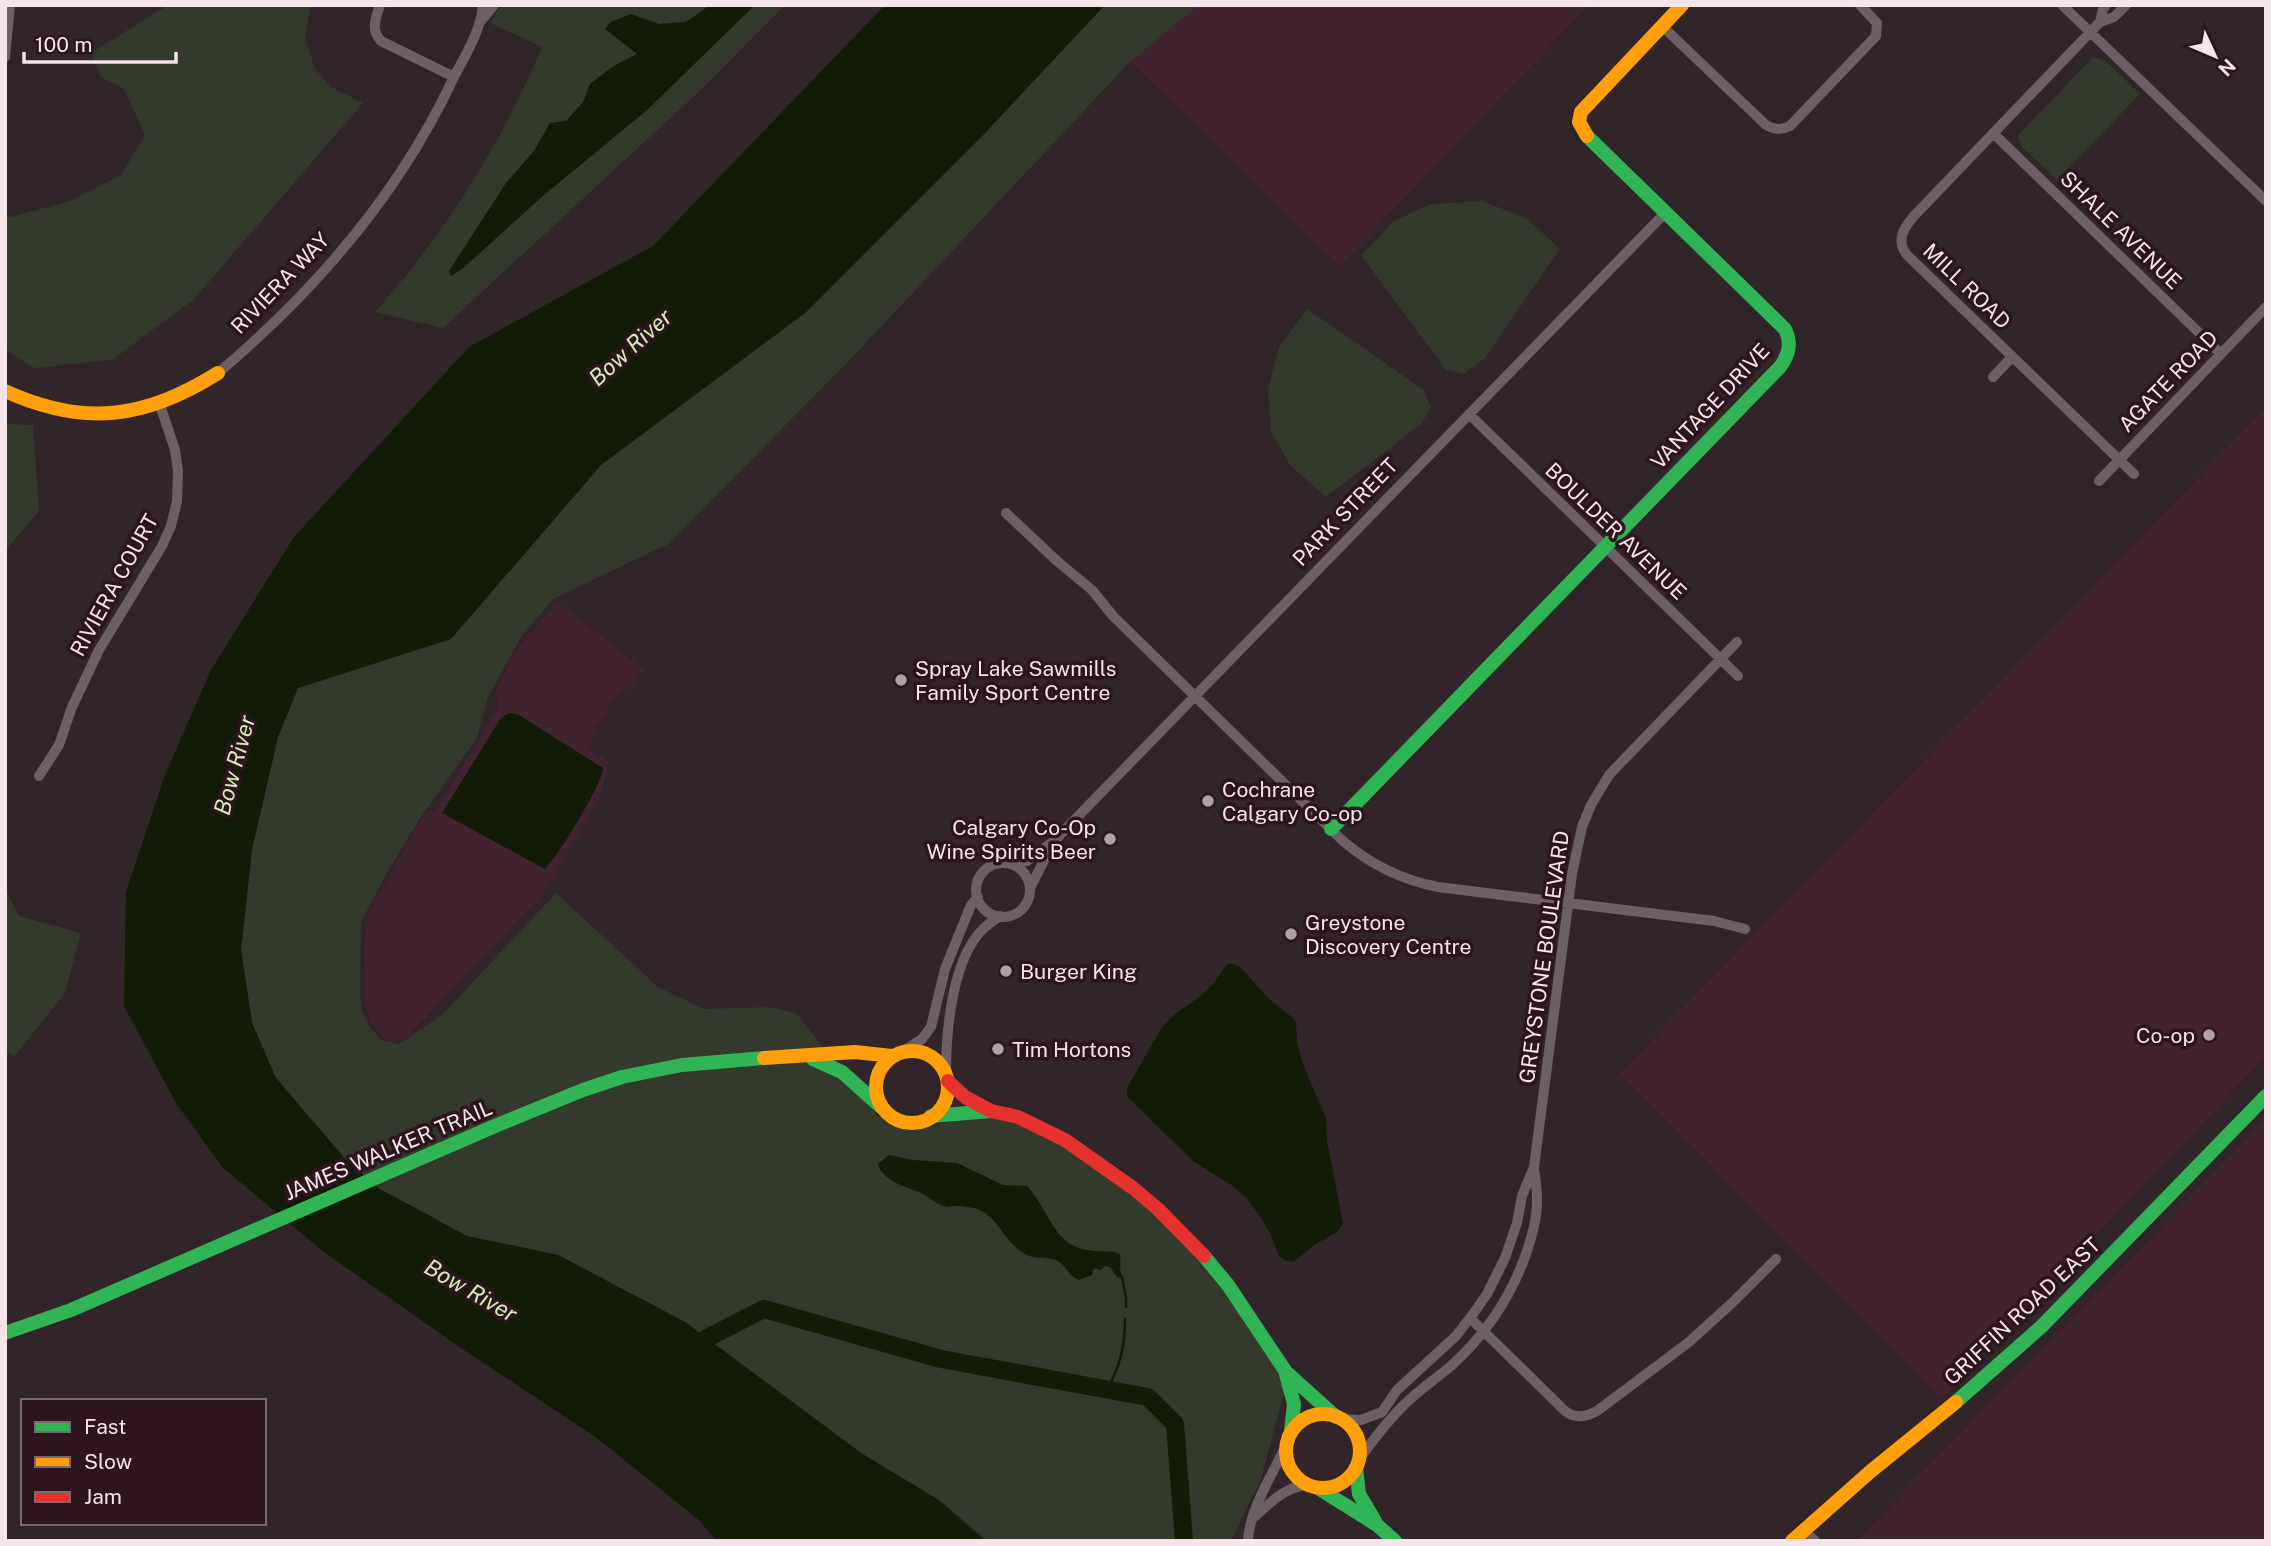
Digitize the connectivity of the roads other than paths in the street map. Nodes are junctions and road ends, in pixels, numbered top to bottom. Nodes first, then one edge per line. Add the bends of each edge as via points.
1 (10, 5) edge
2 (380, 5) edge
3 (483, 5) edge
4 (494, 5) edge
5 (1682, 5) edge
6 (1860, 5) edge
7 (2062, 5) edge
8 (2106, 5) edge
9 (2126, 5) edge
10 (480, 22) junction
11 (2101, 22) junction
12 (1662, 26) junction
13 (2090, 33) junction
14 (5, 57) edge
15 (454, 77) junction
16 (1993, 133) junction
17 (2266, 201) edge
18 (1666, 212) junction
19 (2266, 307) edge
20 (2221, 354) junction
21 (2012, 357) junction
22 (218, 373) joint
23 (1993, 377) dead end
24 (5, 391) edge
25 (160, 405) junction
26 (1469, 414) junction
27 (2119, 460) junction
28 (2134, 474) dead end
29 (2099, 481) dead end
30 (1006, 513) dead end
31 (1605, 547) junction
32 (1737, 642) dead end
33 (1720, 659) junction
34 (1738, 676) dead end
35 (1194, 695) junction
36 (39, 776) dead end
37 (1331, 830) junction
38 (1054, 841) junction
39 (1009, 863) junction
40 (1030, 888) junction
41 (978, 897) junction
42 (1568, 904) junction
43 (1000, 916) junction
44 (1745, 929) dead end
45 (897, 1054) junction
46 (801, 1056) junction
47 (947, 1077) junction
48 (2266, 1096) edge
49 (883, 1109) junction
50 (991, 1111) junction
51 (931, 1116) junction
52 (1534, 1167) junction
53 (1776, 1259) dead end
54 (1470, 1318) junction
55 (1483, 1331) junction
56 (5, 1333) edge
57 (1286, 1372) junction
58 (1339, 1418) junction
59 (1291, 1431) junction
60 (1286, 1445) junction
61 (1357, 1464) junction
62 (1312, 1486) junction
63 (1252, 1520) junction
64 (1377, 1525) junction
65 (1810, 1536) edge
66 (1248, 1541) edge
67 (1395, 1541) edge
68 (1792, 1541) edge

1 - 14 street
2 - 15 street via 374,28 378,38
3 - 10 street, RIVIERA WAY
4 - 10 street, RIVIERA WAY
5 - 12 main road, VANTAGE DRIVE
6 - 12 street via 1877,23 1875,36 1790,126 1776,130
7 - 13 street
8 - 11 street, MILL ROAD
9 - 11 street, MILL ROAD
10 - 15 street, RIVIERA WAY
11 - 13 street, MILL ROAD
12 - 18 main road, VANTAGE DRIVE via 1585,107 1579,122 1586,135
13 - 16 street, MILL ROAD
13 - 17 street
15 - 22 street, RIVIERA WAY via 412,154 354,237 302,294
16 - 20 street, SHALE AVENUE
16 - 21 street, MILL ROAD via 1913,217 1901,241 1907,255
18 - 26 street, PARK STREET
18 - 31 main road, VANTAGE DRIVE via 1785,329 1790,350 1780,367
19 - 20 street, AGATE ROAD
20 - 27 street, AGATE ROAD
21 - 23 street
21 - 27 street, MILL ROAD
22 - 25 main road, RIVIERA WAY
24 - 25 main road, RIVIERA WAY via 36,405 78,414 114,414
25 - 36 street, RIVIERA COURT via 178,471 171,527 99,650 57,750
26 - 31 street, BOULDER AVENUE
26 - 35 street, PARK STREET
27 - 28 street, MILL ROAD
27 - 29 street, AGATE ROAD
30 - 35 street via 1092,590
31 - 33 street, BOULDER AVENUE
31 - 37 main road, VANTAGE DRIVE
32 - 33 street, GREYSTONE BOULEVARD
33 - 34 street, BOULDER AVENUE
33 - 42 street, GREYSTONE BOULEVARD via 1600,788 1579,837
35 - 37 street
35 - 38 street, PARK STREET
37 - 42 street via 1372,863 1414,882
38 - 39 street, PARK STREET via 1027,861
38 - 40 street, PARK STREET
39 - 40 street via 1025,873
39 - 41 street via 985,870 978,883
40 - 43 street via 1021,910
41 - 43 street via 986,910
41 - 45 street via 945,969 931,1027 922,1039
42 - 44 street via 1714,921
42 - 52 street, GREYSTONE BOULEVARD
43 - 47 street via 981,930 960,973 949,1021
45 - 46 main road, JAMES WALKER TRAIL
45 - 47 main road via 925,1053
45 - 49 main road via 877,1076 877,1098
46 - 49 main road, JAMES WALKER TRAIL via 836,1067
46 - 56 main road, JAMES WALKER TRAIL via 656,1069 583,1090 71,1310
47 - 50 main road via 965,1097
47 - 51 main road via 945,1100
48 - 65 main road, GRIFFIN ROAD EAST via 2042,1326 1871,1471
49 - 51 main road via 901,1121
50 - 51 main road
50 - 57 main road via 1018,1117 1065,1139 1158,1209 1228,1285
52 - 54 street, GREYSTONE BOULEVARD via 1505,1258
52 - 55 street, GREYSTONE BOULEVARD via 1539,1199 1528,1248 1510,1290
53 - 55 street via 1689,1342 1584,1417 1564,1411
54 - 55 street
54 - 58 street, GREYSTONE BOULEVARD via 1397,1390 1382,1412 1361,1420
55 - 61 street, GREYSTONE BOULEVARD via 1397,1412
57 - 58 main road
57 - 59 main road via 1294,1405
58 - 59 main road via 1311,1416
58 - 61 main road via 1357,1437
59 - 60 main road
60 - 62 main road via 1290,1468
60 - 63 street
61 - 62 main road via 1340,1484
61 - 64 main road via 1359,1494
62 - 63 street via 1285,1491
62 - 64 main road
63 - 66 street
64 - 67 main road
65 - 68 main road, GRIFFIN ROAD EAST

